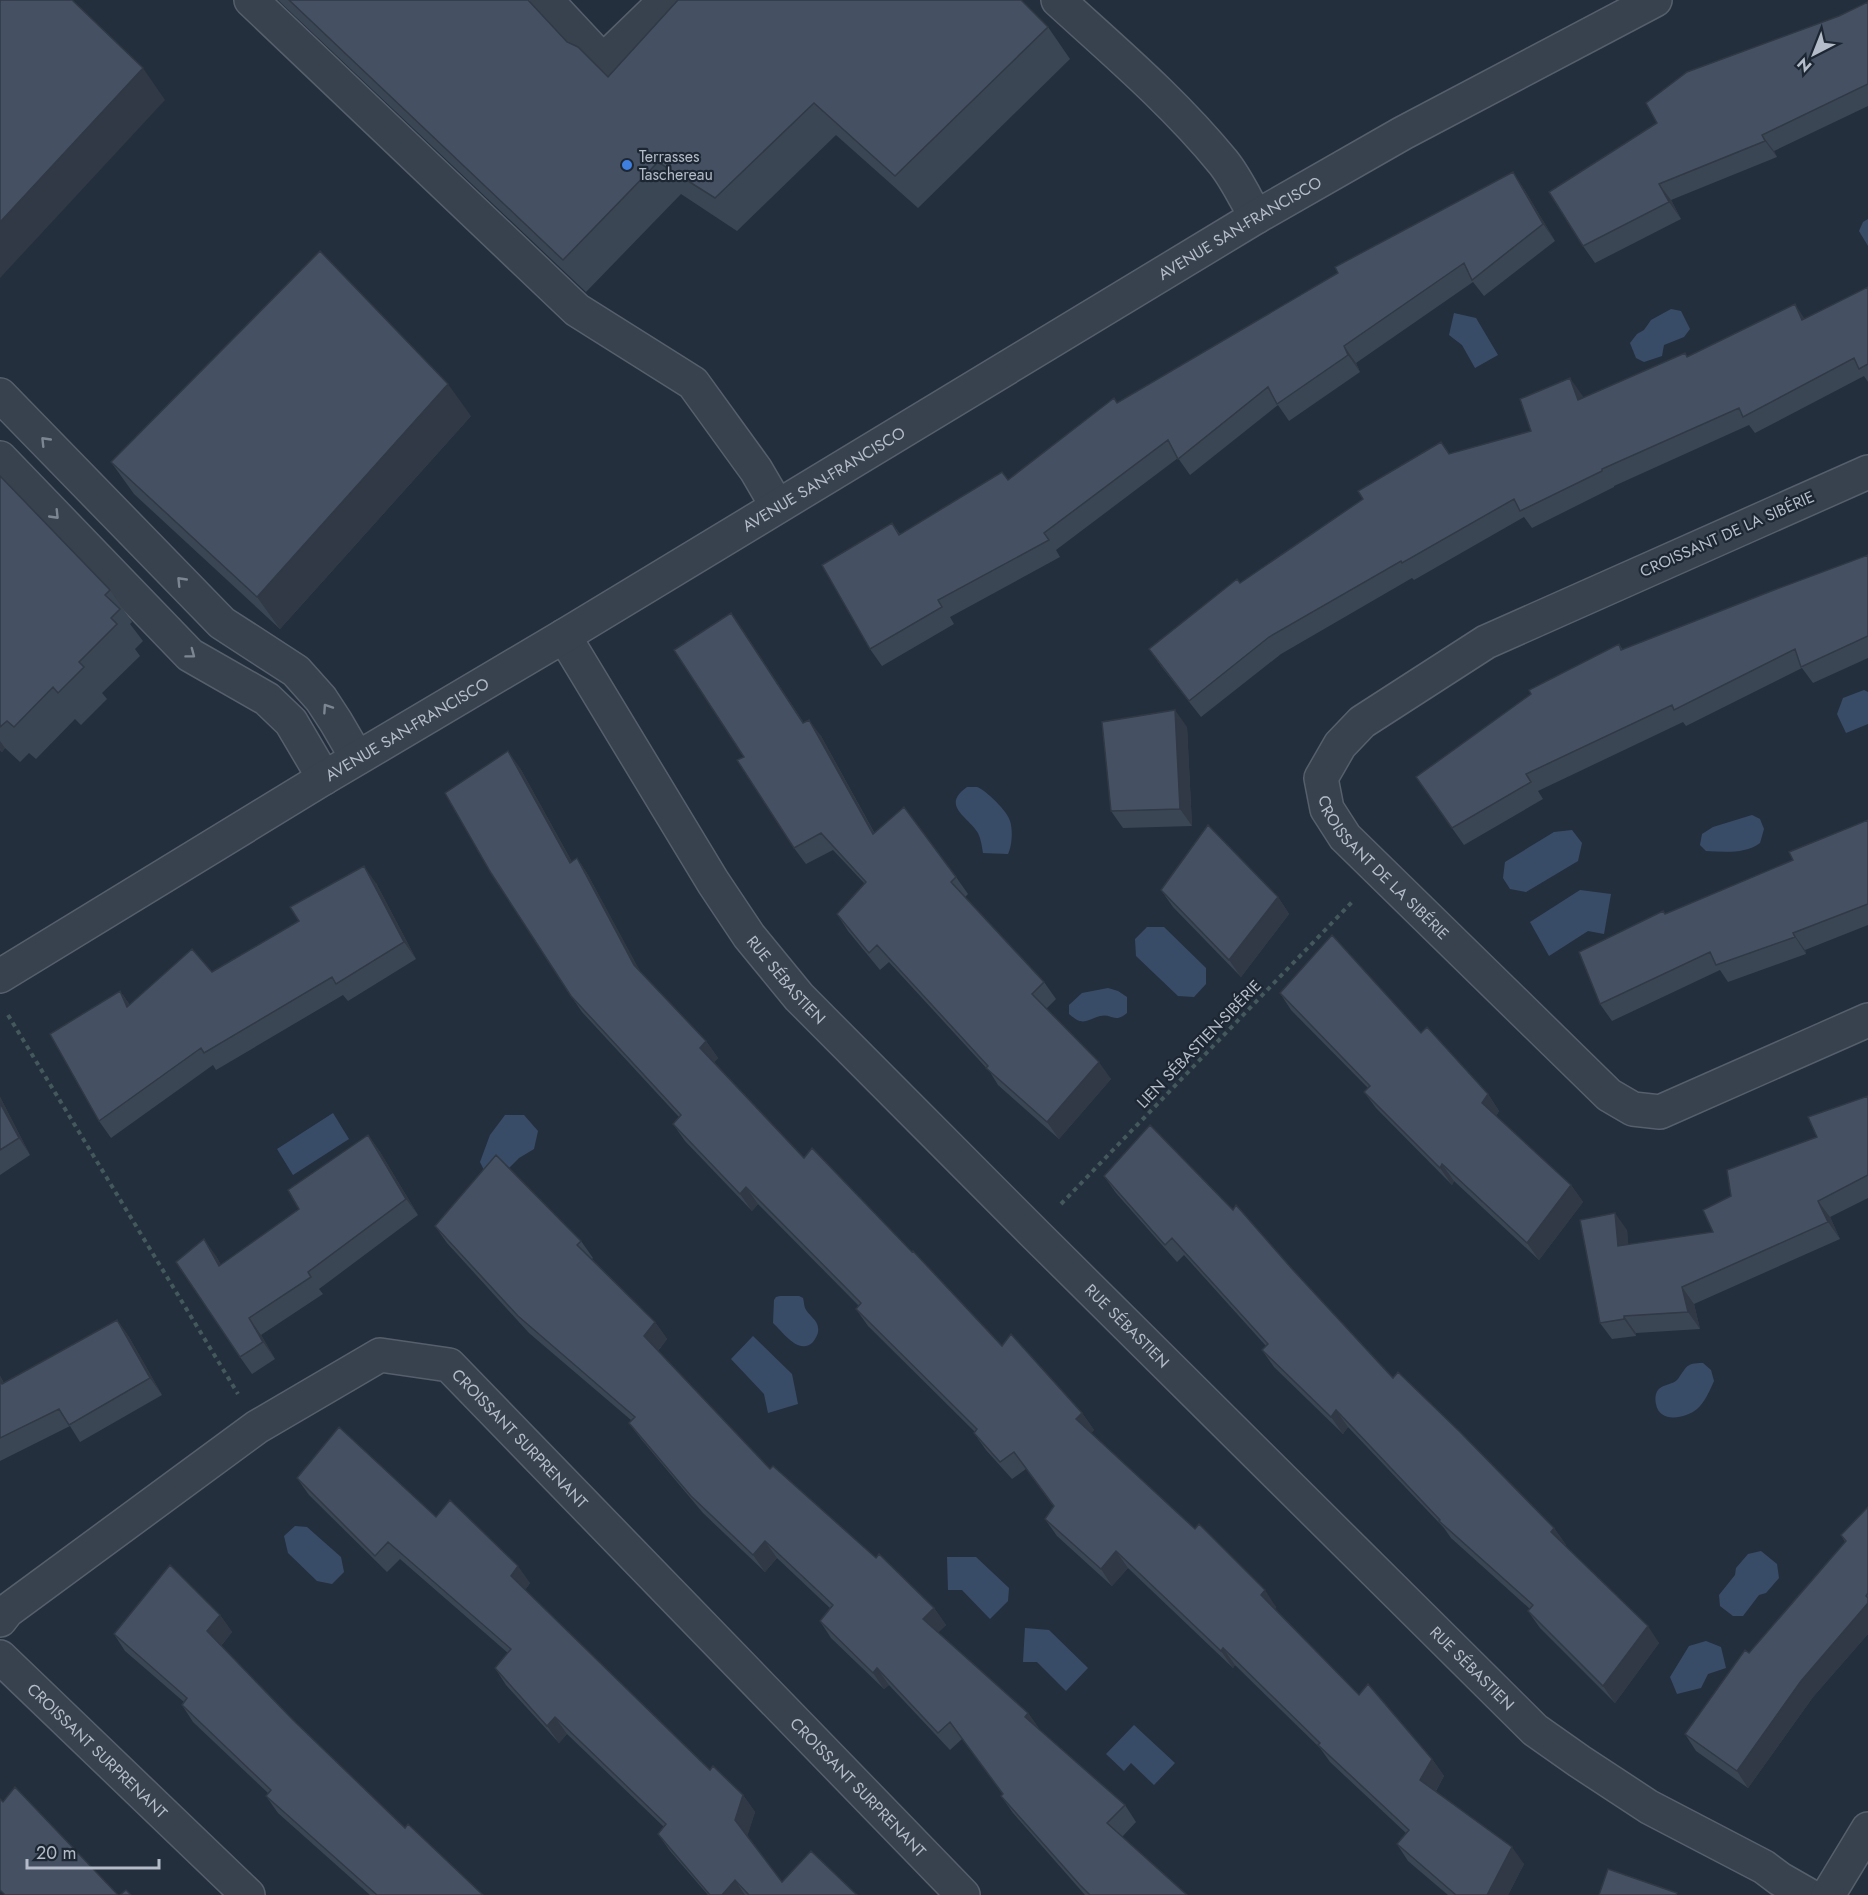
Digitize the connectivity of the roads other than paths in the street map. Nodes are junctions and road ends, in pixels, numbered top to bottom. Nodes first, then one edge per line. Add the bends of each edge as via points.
1 (251, 0) edge
2 (546, 0) edge
3 (666, 0) edge
4 (1058, 0) edge
5 (1655, 0) edge
6 (1256, 217) junction
7 (0, 395) edge
8 (0, 458) edge
9 (1868, 472) edge
10 (777, 506) junction
11 (564, 636) junction
12 (357, 758) junction
13 (324, 778) junction
14 (0, 976) edge
15 (1868, 1020) edge
16 (0, 1620) edge
17 (0, 1657) edge
18 (1868, 1829) edge
19 (248, 1895) edge
20 (963, 1895) edge
21 (1808, 1895) edge
22 (1828, 1895) edge

1 - 10 street via 577,310 693,383
2 - 3 street via 603,61
4 - 6 street via 1168,101 1223,162
5 - 6 street, AVENUE SAN-FRANCISCO via 1402,133
6 - 10 street, AVENUE SAN-FRANCISCO
12 -> 7 street via 321,699 296,671 222,623
8 -> 13 street via 190,655 267,699 291,722
9 - 15 street, CROISSANT DE LA SIBÉRIE via 1486,642 1362,722 1340,745 1322,778 1327,809 1345,837 1609,1095 1633,1109 1660,1112
10 - 11 street, AVENUE SAN-FRANCISCO
11 - 12 street, AVENUE SAN-FRANCISCO
11 - 21 street, RUE SÉBASTIEN via 713,882 749,936 799,997 1535,1730 1649,1807 1764,1867
12 - 13 street, AVENUE SAN-FRANCISCO
13 - 14 street, AVENUE SAN-FRANCISCO
16 - 20 street, CROISSANT SURPRENANT via 257,1427 380,1355 449,1365
17 - 19 street, CROISSANT SURPRENANT
18 - 22 street

